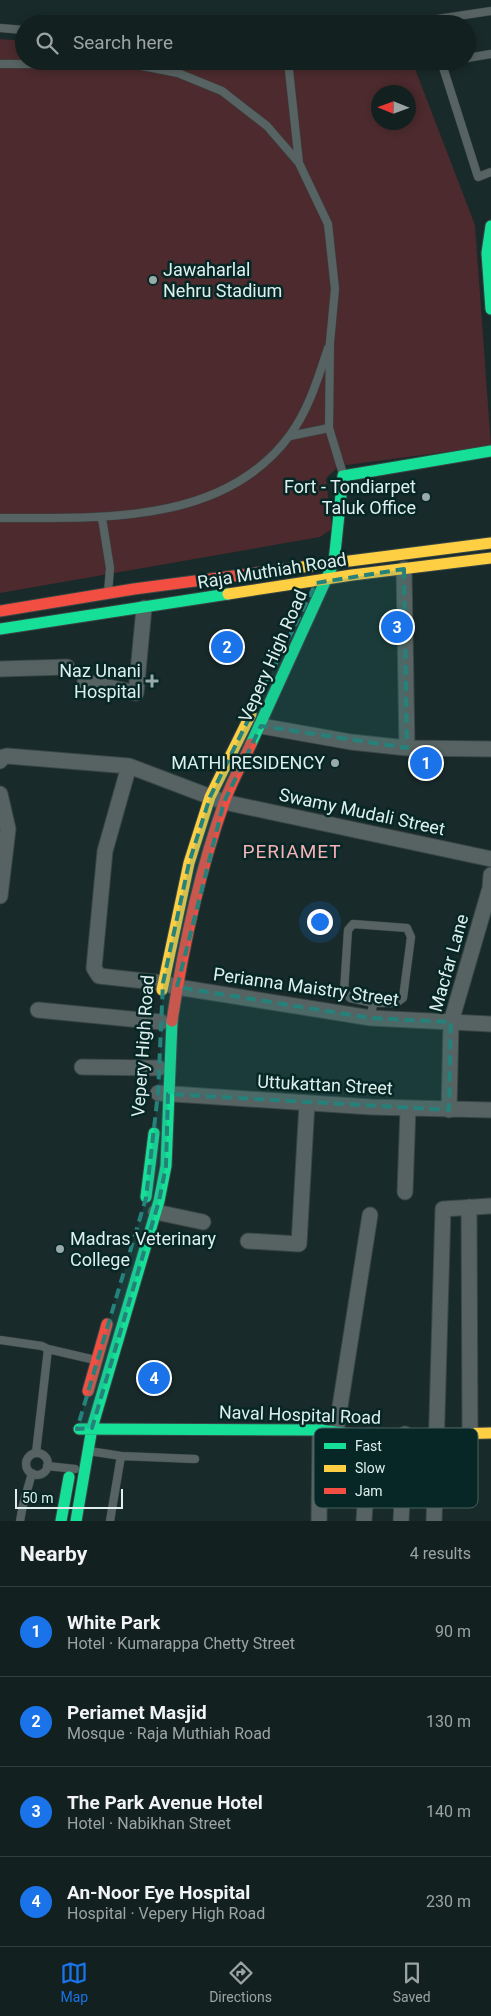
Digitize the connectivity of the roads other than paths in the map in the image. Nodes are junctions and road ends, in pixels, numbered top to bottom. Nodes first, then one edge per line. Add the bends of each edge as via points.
1 (491, 11) edge
2 (465, 15) edge
3 (0, 28) edge
4 (15, 29) edge
5 (491, 54) edge
6 (476, 56) edge
7 (0, 64) edge
8 (15, 64) edge
9 (163, 70) edge
10 (289, 70) edge
11 (444, 70) edge
12 (299, 163) junction
13 (491, 172) edge
14 (491, 226) edge
15 (491, 309) edge
16 (330, 342) junction
17 (329, 428) junction
18 (290, 436) junction
19 (491, 451) edge
20 (343, 476) junction
21 (0, 518) edge
22 (102, 518) junction
23 (491, 543) edge
24 (491, 558) edge
25 (330, 563) junction
26 (404, 569) junction
27 (321, 582) junction
28 (108, 593) junction
29 (144, 608) junction
30 (0, 611) edge
31 (111, 612) junction
32 (0, 628) edge
33 (67, 667) dead end
34 (0, 669) edge
35 (269, 677) dead end
36 (85, 682) dead end
37 (256, 702) dead end
38 (261, 726) junction
39 (407, 748) junction
40 (491, 749) edge
41 (0, 761) edge
42 (129, 766) junction
43 (0, 794) edge
44 (217, 799) junction
45 (491, 859) edge
46 (491, 883) edge
47 (0, 896) edge
48 (170, 985) junction
49 (373, 1003) junction
50 (38, 1010) dead end
51 (161, 1012) junction
52 (371, 1018) junction
53 (451, 1022) junction
54 (491, 1024) edge
55 (82, 1067) dead end
56 (159, 1068) junction
57 (163, 1093) junction
58 (307, 1103) junction
59 (408, 1108) junction
60 (449, 1110) junction
61 (491, 1110) edge
62 (405, 1192) dead end
63 (491, 1206) edge
64 (469, 1207) junction
65 (149, 1209) junction
66 (370, 1215) dead end
67 (202, 1222) dead end
68 (248, 1241) dead end
69 (110, 1315) dead end
70 (0, 1340) edge
71 (48, 1349) junction
72 (96, 1361) junction
73 (84, 1403) dead end
74 (92, 1428) junction
75 (337, 1428) edge
76 (438, 1428) edge
77 (470, 1428) edge
78 (78, 1429) dead end
79 (314, 1430) edge
80 (478, 1433) edge
81 (491, 1434) edge
82 (88, 1451) junction
83 (36, 1453) junction
84 (121, 1456) junction
85 (195, 1459) dead end
86 (71, 1464) junction
87 (47, 1466) junction
88 (84, 1471) junction
89 (32, 1473) junction
90 (319, 1508) edge
91 (365, 1508) edge
92 (402, 1508) edge
93 (435, 1508) edge
94 (20, 1521) edge
95 (61, 1521) edge
96 (76, 1521) edge
97 (110, 1521) edge
98 (319, 1521) edge
99 (364, 1521) edge
100 (402, 1521) edge
101 (434, 1521) edge

1 - 2 lane
3 - 4 lane
5 - 6 lane
7 - 8 lane
9 - 12 lane via 222,91 266,126
10 - 12 lane
11 - 13 lane via 478,177
12 - 16 lane via 328,224 335,289
14 - 15 main road via 487,253
16 - 17 lane
16 - 18 lane via 309,403
17 - 18 lane
17 - 20 lane
18 - 22 lane via 250,476 200,501
19 - 20 main road
20 - 25 main road, Vepery High Road
21 - 22 lane
22 - 28 lane via 110,568
23 - 25 main road, Raja Muthiah Road
24 - 26 main road, Raja Muthiah Road
25 - 27 main road, Vepery High Road
25 - 28 main road, Raja Muthiah Road
26 - 27 main road, Raja Muthiah Road
26 - 39 street
27 - 29 main road, Raja Muthiah Road
27 - 35 main road, Vepery High Road
27 - 38 main road, Vepery High Road
28 - 30 main road, Raja Muthiah Road
28 - 31 lane
29 - 31 main road, Raja Muthiah Road
29 - 36 street via 136,693
31 - 32 main road, Raja Muthiah Road
33 - 34 street
37 - 44 main road, Vepery High Road
38 - 39 street
38 - 44 main road, Vepery High Road
39 - 40 street
41 - 42 street, Swamy Mudali Street via 7,756
42 - 44 street, Swamy Mudali Street
42 - 48 street, Perianna Maistry Street via 105,852 94,968 99,976
43 - 47 street via 8,829
44 - 45 street, Swamy Mudali Street
44 - 48 main road, Vepery High Road via 203,873
44 - 48 main road, Vepery High Road via 189,863
46 - 53 street, Macfar Lane
48 - 51 main road, Vepery High Road
48 - 52 street, Perianna Maistry Street
48 - 57 main road, Vepery High Road via 171,1029
49 - 49 lane via 350,998 344,991 348,930 353,924 407,928 411,937 403,998 396,1003
49 - 52 lane
50 - 51 street
51 - 56 main road, Vepery High Road
52 - 53 street, Perianna Maistry Street
53 - 54 street, Perianna Maistry Street
53 - 60 street, Macfar Lane
55 - 56 street
56 - 57 main road, Vepery High Road
57 - 58 street, Uttukattan Street
57 - 65 main road, Vepery High Road via 156,1115
57 - 65 main road, Vepery High Road via 166,1166
58 - 59 street, Uttukattan Street
58 - 68 street via 300,1244
59 - 60 street, Uttukattan Street
59 - 62 street
60 - 61 street, Uttukattan Street
63 - 64 street
64 - 76 street via 443,1208
64 - 77 street
65 - 67 street
65 - 74 main road, Vepery High Road
66 - 75 street
69 - 72 main road
70 - 71 lane
71 - 72 lane
71 - 83 lane
72 - 73 main road
74 - 78 main road, Naval Hospital Road
74 - 79 main road, Naval Hospital Road
74 - 82 main road, Vepery High Road
80 - 81 main road, Naval Hospital Road
82 - 84 lane
82 - 88 main road, Vepery High Road
83 - 87 lane via 45,1456
83 - 89 lane via 26,1461
84 - 85 lane
84 - 97 lane
86 - 87 lane
86 - 88 lane
86 - 95 main road
87 - 89 lane via 42,1473
88 - 96 main road, Vepery High Road
89 - 94 lane
90 - 98 street
91 - 99 street
92 - 100 street
93 - 101 street

